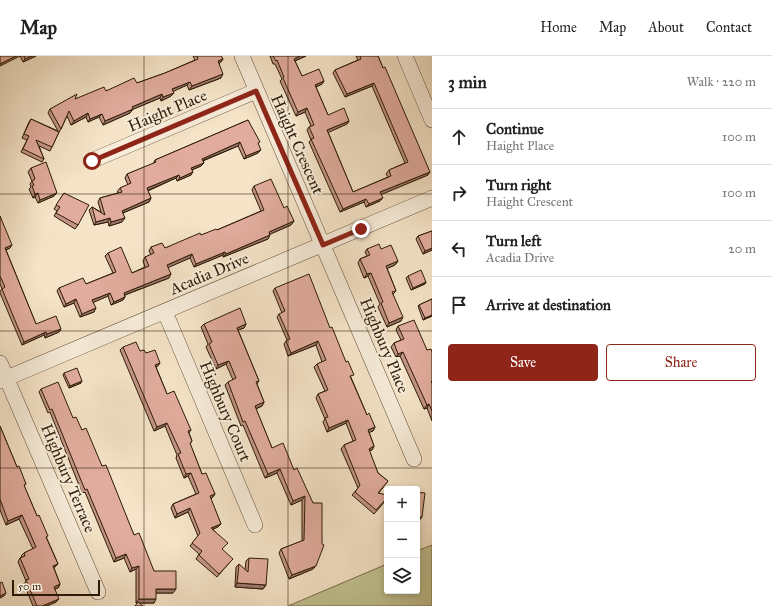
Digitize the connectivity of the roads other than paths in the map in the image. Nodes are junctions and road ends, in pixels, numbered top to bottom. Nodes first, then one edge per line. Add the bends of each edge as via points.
1 (242, 56) edge
2 (405, 56) edge
3 (256, 91) junction
4 (432, 120) edge
5 (92, 161) dead end
6 (432, 198) edge
7 (323, 245) junction
8 (165, 312) junction
9 (0, 363) edge
10 (3, 380) edge
11 (414, 459) dead end
12 (255, 525) dead end
13 (98, 592) dead end

1 - 3 street, Haight Crescent
2 - 4 street
3 - 5 street, Haight Place
3 - 7 street, Haight Crescent
6 - 7 street, Acadia Drive
7 - 8 street, Acadia Drive
7 - 11 street, Highbury Place
8 - 10 street, Acadia Drive
8 - 12 street, Highbury Court
9 - 10 street
10 - 13 street, Highbury Terrace

